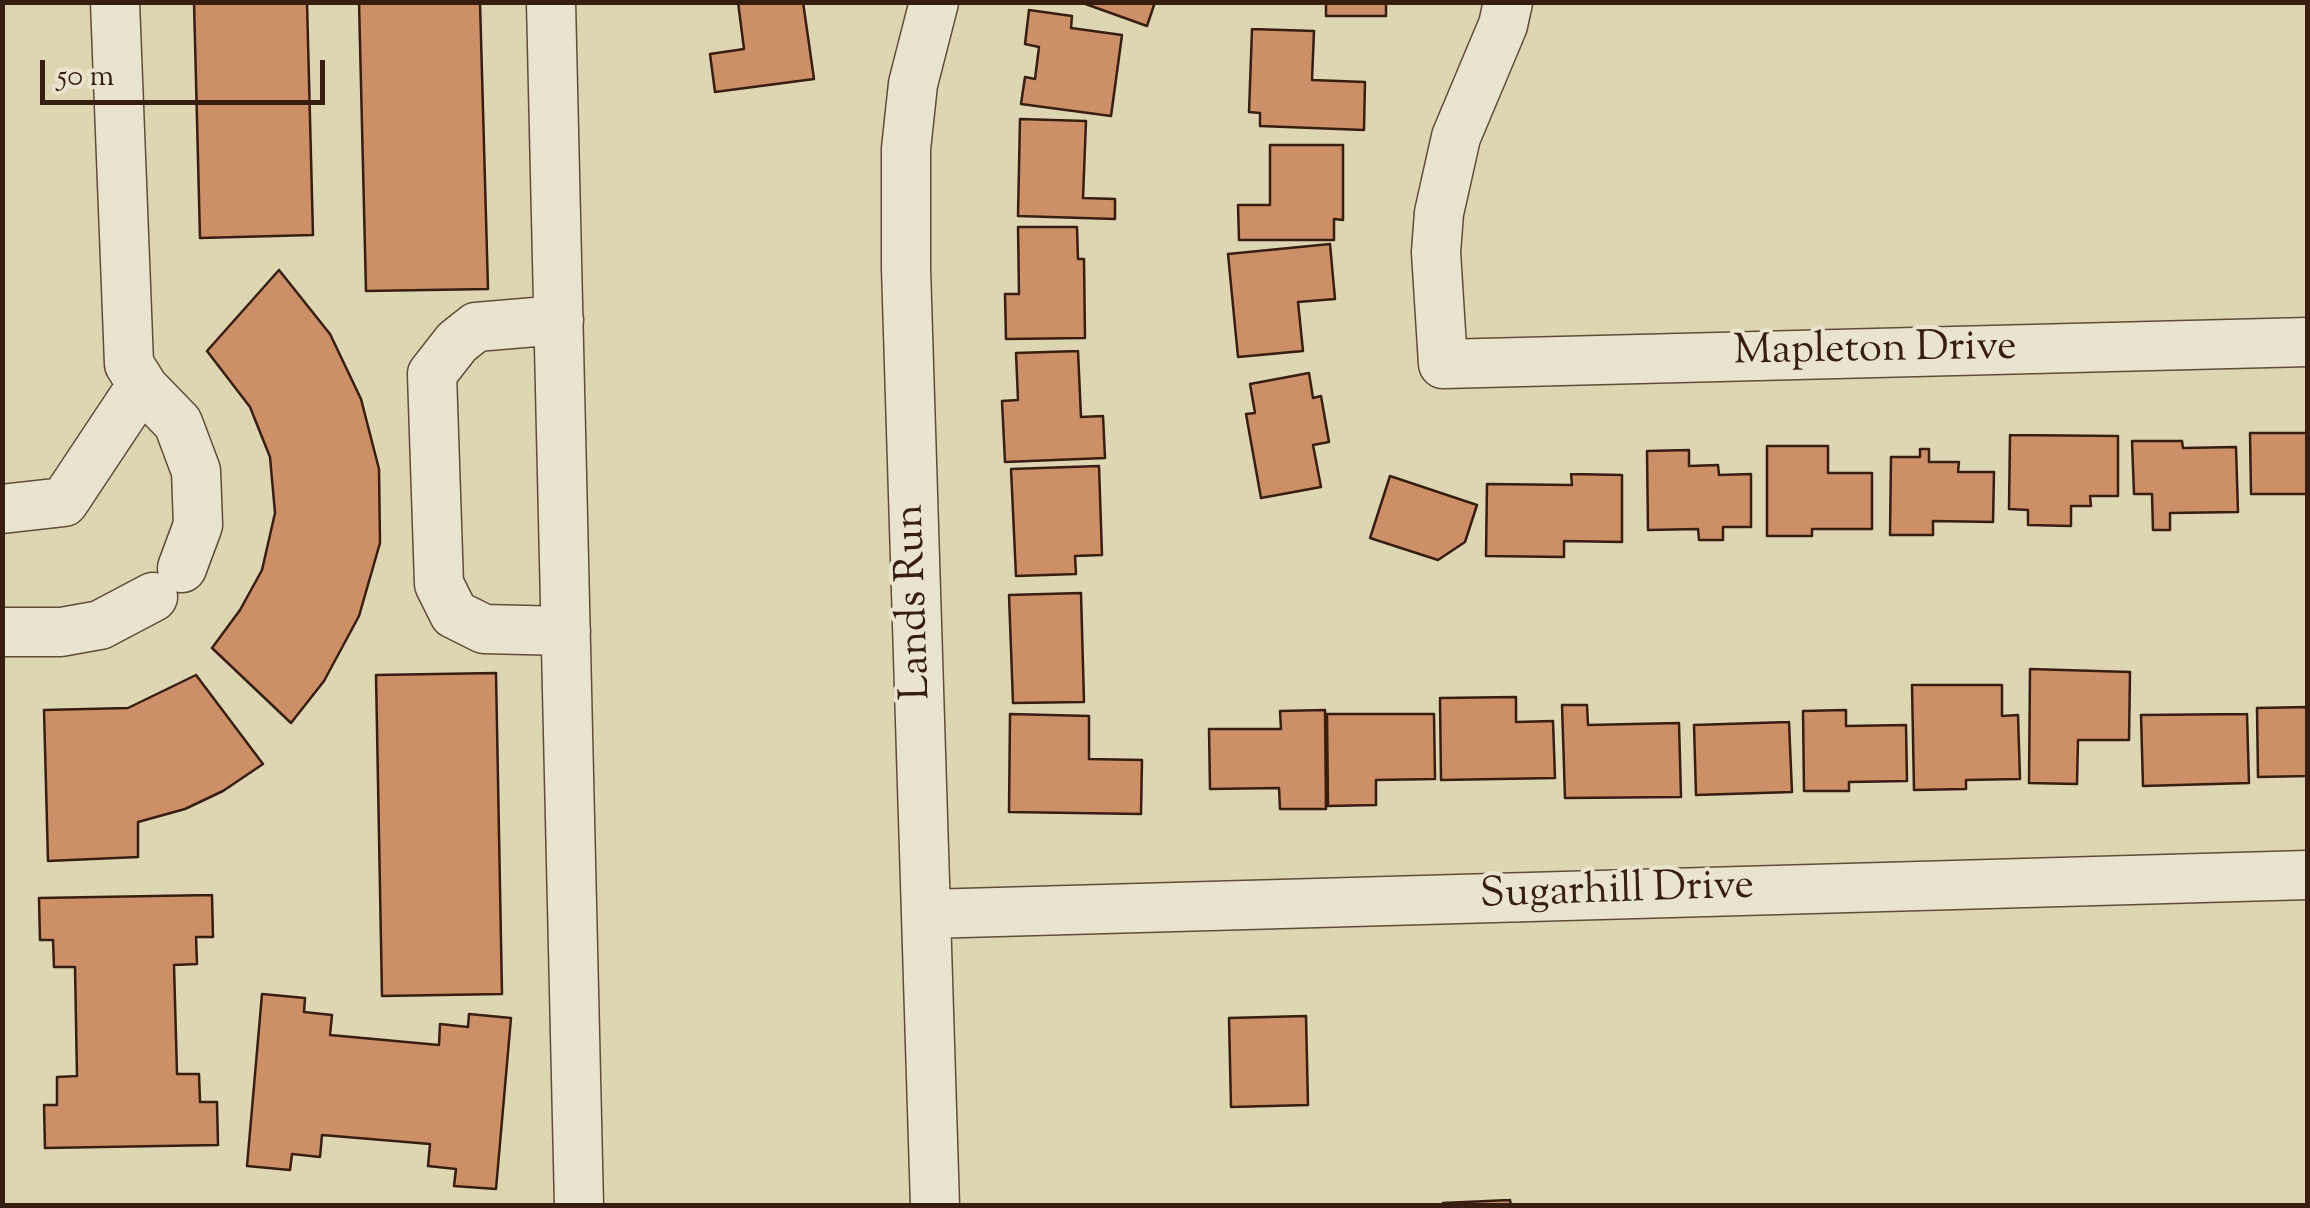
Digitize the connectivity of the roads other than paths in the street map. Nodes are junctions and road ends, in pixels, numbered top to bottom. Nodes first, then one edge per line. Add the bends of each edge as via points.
1 (115, 2) edge
2 (551, 2) edge
3 (934, 2) edge
4 (1508, 2) edge
5 (559, 320) junction
6 (2308, 342) edge
7 (144, 388) junction
8 (2, 509) edge
9 (566, 631) junction
10 (2, 632) edge
11 (2308, 874) edge
12 (927, 914) junction
13 (580, 1206) edge
14 (935, 1206) edge

1 - 7 street via 129,364
2 - 5 street
3 - 12 street, Lands Run via 913,84 906,149
4 - 6 street, Mapleton Drive via 1456,136 1439,213 1443,364
5 - 9 street
5 - 9 street via 476,327 432,374 439,584 446,599 454,614 484,629
7 - 8 street via 64,502
7 - 10 street via 178,422 196,472 198,525 168,583 100,625
9 - 13 street
11 - 12 street, Sugarhill Drive
12 - 14 street, Lands Run

